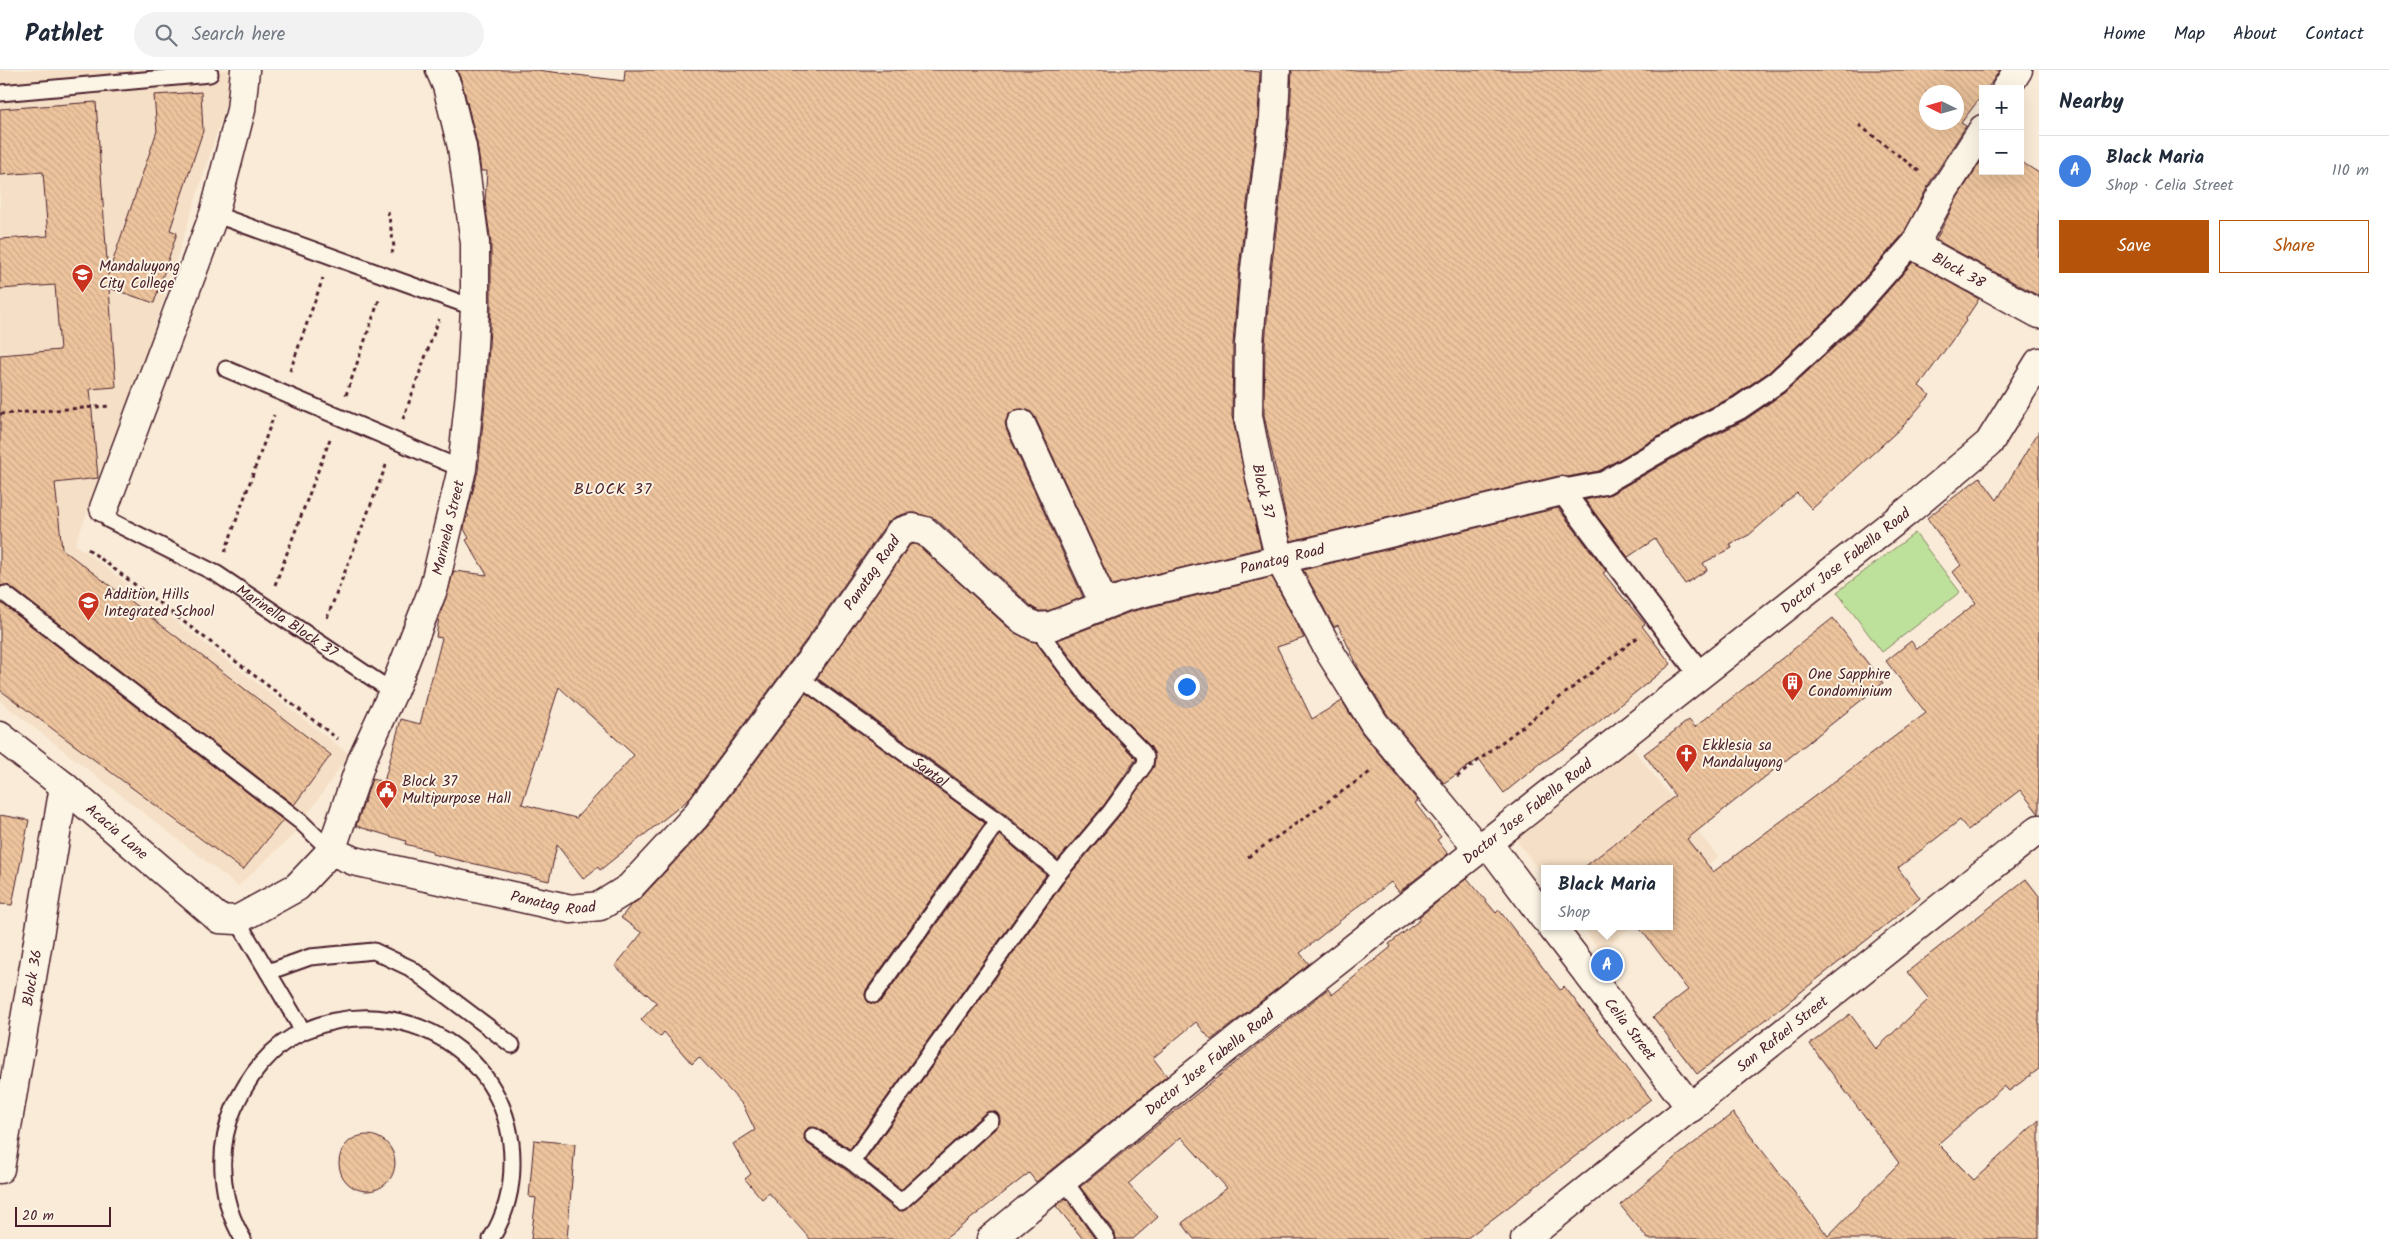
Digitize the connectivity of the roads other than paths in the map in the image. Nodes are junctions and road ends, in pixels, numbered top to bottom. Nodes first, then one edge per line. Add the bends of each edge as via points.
1 (245, 70) edge
2 (440, 70) edge
3 (1276, 70) edge
4 (2018, 70) edge
5 (210, 74) dead end
6 (133, 75) edge
7 (2009, 85) edge
8 (0, 92) edge
9 (1982, 130) edge
10 (214, 214) junction
11 (1919, 236) junction
12 (475, 308) junction
13 (2039, 314) edge
14 (2039, 362) edge
15 (226, 370) dead end
16 (1020, 424) dead end
17 (462, 469) junction
18 (1562, 491) junction
19 (104, 508) joint
20 (1280, 560) junction
21 (5, 594) dead end
22 (1104, 604) junction
23 (1036, 627) junction
24 (1700, 674) junction
25 (799, 677) junction
26 (393, 692) junction
27 (0, 736) edge
28 (64, 786) junction
29 (998, 821) junction
30 (2039, 829) edge
31 (1483, 846) junction
32 (331, 851) junction
33 (1058, 873) junction
34 (1541, 914) edge
35 (237, 920) junction
36 (1554, 930) edge
37 (268, 972) junction
38 (874, 995) dead end
39 (302, 1032) junction
40 (512, 1045) dead end
41 (1690, 1108) junction
42 (990, 1120) dead end
43 (813, 1136) dead end
44 (852, 1162) junction
45 (0, 1169) edge
46 (1063, 1180) junction
47 (243, 1239) edge
48 (491, 1239) edge
49 (991, 1239) edge
50 (1107, 1239) edge
51 (1525, 1239) edge

1 - 10 street via 241,110
2 - 12 street, Marinela Street via 462,147 475,243
3 - 20 street, Block 37 via 1274,117 1255,269 1248,416
4 - 7 street
5 - 6 lane
6 - 8 lane
9 - 11 street
10 - 12 lane
10 - 19 street
11 - 13 street, Block 38 via 1922,250
11 - 18 street via 1849,315 1777,382 1739,408 1604,483
12 - 17 street, Marinela Street
14 - 24 street, Doctor Jose Fabella Road via 1988,443 1908,512
15 - 17 lane
16 - 22 street
17 - 26 street, Marinela Street via 434,587
18 - 20 street, Panatag Road
18 - 24 street
19 - 26 lane, Marinella Block 37 via 109,520 217,574
20 - 22 street, Panatag Road
20 - 31 street, Block 37 via 1331,654 1374,723
21 - 32 lane via 301,822
22 - 23 street, Panatag Road via 1051,626
23 - 25 street, Panatag Road via 1023,620 925,531 912,528 900,532
23 - 33 lane via 1086,694 1146,757 1141,772
24 - 31 street, Doctor Jose Fabella Road
25 - 29 lane, Santol
25 - 32 street, Panatag Road via 695,817 629,888 600,906 571,909 354,861
26 - 32 street, Marinela Street via 363,757
27 - 28 street, Acacia Lane
28 - 35 street, Acacia Lane via 219,919
28 - 45 street, Block 36
29 - 33 lane, Santol
29 - 38 lane
30 - 41 street, San Rafael Street
31 - 34 street
31 - 46 street, Doctor Jose Fabella Road via 1193,1083
32 - 35 street, Marinela Street via 296,887
33 - 44 lane
35 - 37 lane
36 - 41 street, Celia Street
37 - 39 lane
37 - 40 lane via 310,957 374,951 410,968
39 - 47 lane via 270,1054 245,1085 228,1122 222,1161 226,1200
39 - 48 lane via 340,1019 380,1017 419,1026 454,1045 482,1072 503,1107 513,1145 512,1185 500,1224
41 - 51 street, San Rafael Street
42 - 44 lane via 901,1202
43 - 44 lane
46 - 49 street, Doctor Jose Fabella Road
46 - 50 lane

